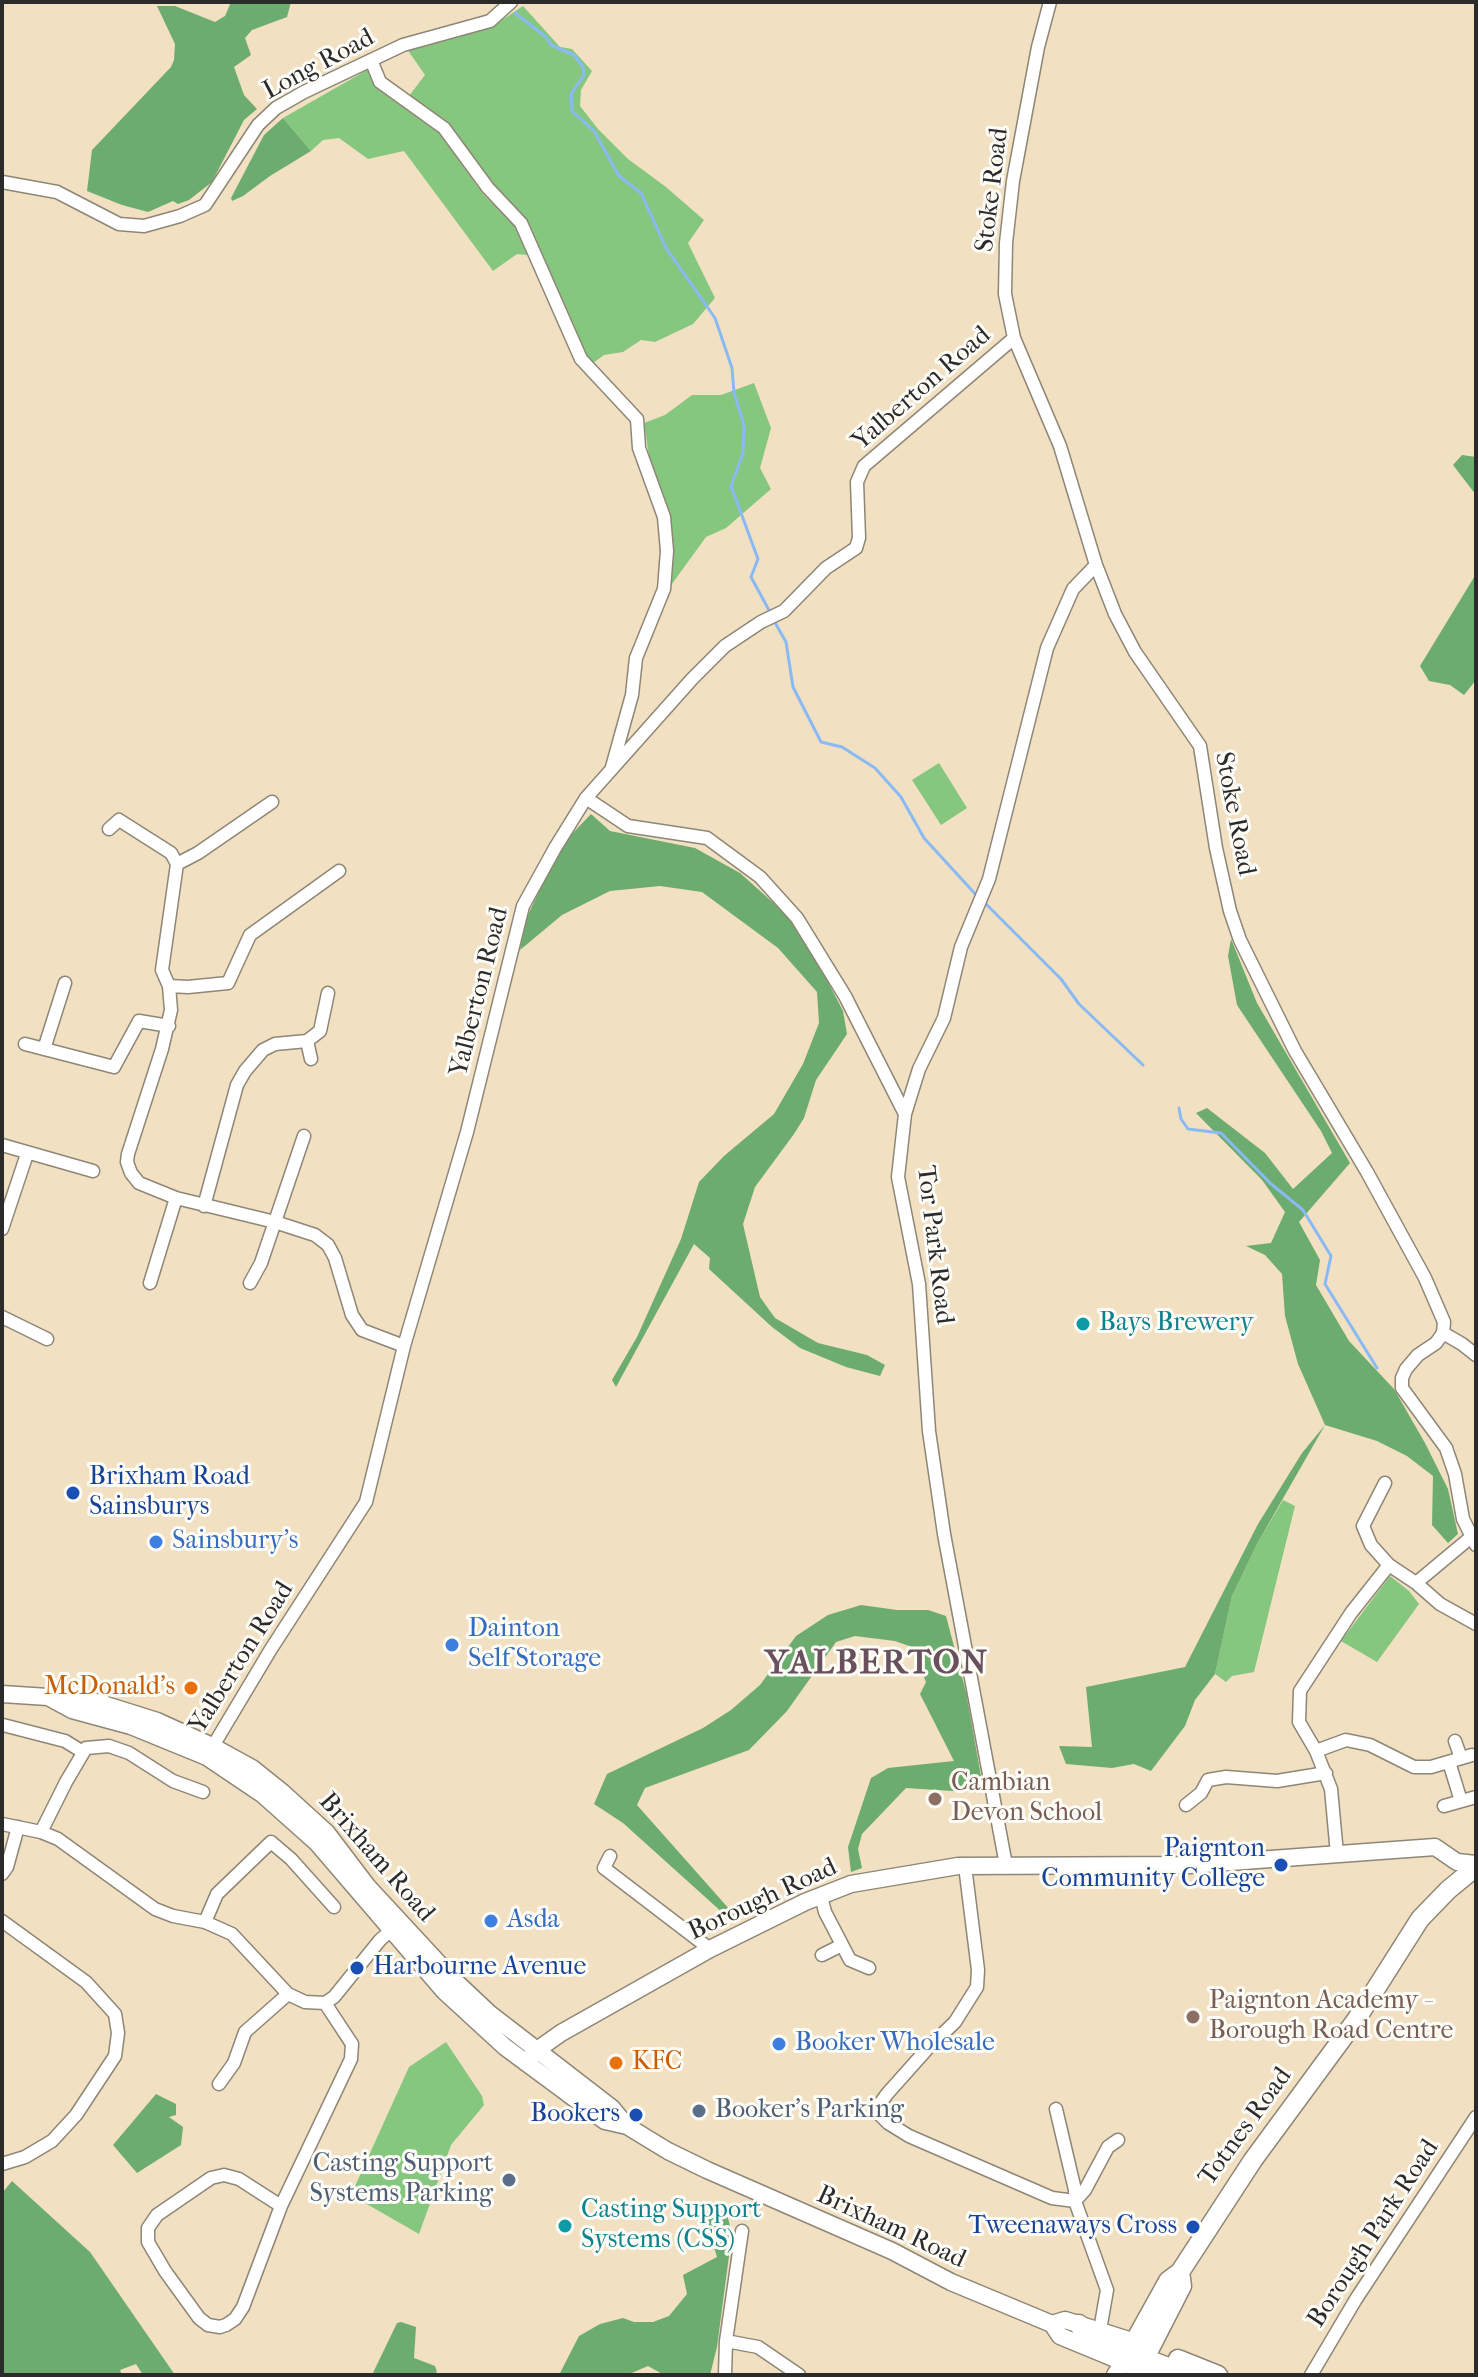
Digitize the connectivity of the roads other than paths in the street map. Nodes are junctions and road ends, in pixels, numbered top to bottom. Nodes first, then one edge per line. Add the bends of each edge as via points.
1 (511, 2) edge
2 (1050, 2) edge
3 (371, 60) junction
4 (2, 182) edge
5 (1014, 338) junction
6 (1096, 565) junction
7 (611, 770) junction
8 (586, 798) junction
9 (272, 802) dead end
10 (109, 829) dead end
11 (177, 864) junction
12 (339, 871) dead end
13 (65, 983) dead end
14 (169, 986) junction
15 (328, 993) dead end
16 (169, 1026) junction
17 (307, 1041) junction
18 (25, 1044) dead end
19 (44, 1049) junction
20 (311, 1059) dead end
21 (905, 1114) junction
22 (304, 1136) dead end
23 (2, 1145) edge
24 (27, 1154) junction
25 (93, 1171) dead end
26 (176, 1198) junction
27 (204, 1206) junction
28 (275, 1222) junction
29 (2, 1229) edge
30 (150, 1283) dead end
31 (250, 1283) dead end
32 (2, 1317) edge
33 (1443, 1333) junction
34 (47, 1339) dead end
35 (404, 1346) junction
36 (1476, 1355) edge
37 (1385, 1483) dead end
38 (1473, 1541) edge
39 (1389, 1565) junction
40 (1416, 1583) junction
41 (1476, 1624) edge
42 (2, 1694) edge
43 (3, 1725) edge
44 (1455, 1741) dead end
45 (1316, 1751) junction
46 (83, 1752) junction
47 (210, 1752) junction
48 (1461, 1758) junction
49 (1326, 1773) junction
50 (203, 1792) dead end
51 (1476, 1797) edge
52 (1461, 1801) junction
53 (1186, 1805) dead end
54 (1444, 1806) dead end
55 (2, 1824) edge
56 (18, 1827) junction
57 (41, 1832) junction
58 (1337, 1854) junction
59 (610, 1856) dead end
60 (1454, 1860) junction
61 (1006, 1865) junction
62 (1476, 1865) edge
63 (965, 1866) junction
64 (2, 1874) edge
65 (1448, 1890) junction
66 (821, 1896) junction
67 (334, 1907) dead end
68 (2, 1921) edge
69 (205, 1922) junction
70 (395, 1927) junction
71 (842, 1945) junction
72 (710, 1949) junction
73 (822, 1955) dead end
74 (869, 1968) dead end
75 (288, 1994) junction
76 (325, 2003) junction
77 (532, 2057) junction
78 (219, 2084) dead end
79 (1056, 2109) dead end
80 (1476, 2117) edge
81 (1118, 2140) dead end
82 (2, 2164) edge
83 (1075, 2201) junction
84 (281, 2206) junction
85 (742, 2231) dead end
86 (1052, 2324) junction
87 (1079, 2324) junction
88 (1100, 2330) junction
89 (726, 2341) junction
90 (1134, 2360) edge
91 (725, 2375) edge
92 (799, 2375) edge
93 (1161, 2375) edge
94 (1189, 2375) edge
95 (1218, 2375) edge
96 (1311, 2375) edge

1 - 3 street, Long Road via 490,21 403,45
2 - 5 street, Stoke Road via 1013,181 1006,243 1005,294
3 - 4 street, Long Road via 276,108 258,125 205,205 180,216 144,226 119,224 57,192
3 - 7 street via 380,82 444,128 521,223 581,359 637,419 639,448 664,517 667,551 664,589 636,658 632,695
5 - 6 street, Stoke Road via 1060,446
5 - 7 street, Yalberton Road via 864,466 857,482 856,548 826,568 784,611 725,646
6 - 21 street, Tor Park Road via 1073,589 1047,648 985,890 961,947 944,1018
6 - 33 street, Stoke Road via 1135,652 1200,746 1216,848 1240,940 1295,1051 1425,1278 1444,1322
7 - 8 street, Yalberton Road
8 - 21 street via 628,826 707,838 760,877 797,918 845,996
8 - 35 street, Yalberton Road via 523,906 467,1132
9 - 11 street
10 - 11 street via 119,820 171,853
11 - 14 street via 162,970
12 - 14 street via 250,935 228,983
13 - 19 street
14 - 16 street
15 - 17 street via 320,1031
16 - 19 street via 139,1021 114,1067
16 - 26 street via 127,1162 139,1183
17 - 20 street
17 - 27 street via 275,1044 245,1071
18 - 19 street
21 - 61 street, Tor Park Road via 898,1177 919,1284 929,1431
22 - 28 street
23 - 24 street
24 - 25 street
24 - 29 street
26 - 27 street
26 - 30 street
27 - 28 street
28 - 31 street
28 - 35 street via 328,1245 362,1330
32 - 34 street
33 - 36 street
33 - 38 street via 1406,1369 1402,1388 1446,1448
35 - 47 street, Yalberton Road via 366,1502
37 - 39 street via 1363,1526
38 - 40 street
39 - 40 street
39 - 45 street via 1300,1691 1299,1722
40 - 41 street
42 - 47 main road, Brixham Road via 74,1695 157,1721
43 - 46 street via 65,1741
44 - 48 street
45 - 48 street via 1346,1740 1370,1745 1414,1767
45 - 49 street
46 - 50 street via 109,1746
46 - 57 street
47 - 70 main road, Brixham Road via 252,1768 311,1816
48 - 52 street
49 - 53 street via 1277,1781 1208,1780
49 - 58 street
51 - 52 street
52 - 54 street
55 - 56 street
56 - 57 street
56 - 64 street
57 - 69 street via 95,1863 155,1909
58 - 60 main road, Borough Road via 1435,1847
58 - 61 main road, Borough Road via 1189,1865
59 - 72 street via 604,1868
60 - 62 main road, Borough Road
60 - 65 main road
61 - 63 main road, Borough Road
62 - 65 highway, Totnes Road
63 - 66 main road, Borough Road via 851,1884
63 - 83 street via 977,1987 955,2022 887,2094 877,2112 909,2136 1052,2198
65 - 90 highway, Totnes Road via 1413,1929 1356,2020 1253,2160 1180,2272 1168,2281
66 - 71 street
66 - 72 main road, Borough Road
67 - 69 street via 271,1842 217,1894
68 - 82 street via 86,1982 115,2014 118,2033 115,2056 76,2115 52,2141
69 - 75 street via 232,1934
70 - 76 street
70 - 77 main road, Brixham Road via 444,1991
71 - 73 street
71 - 74 street via 850,1960
72 - 77 main road, Borough Road via 561,2033
75 - 76 street
75 - 78 street via 245,2032 234,2063
76 - 84 street via 352,2044 351,2059
77 - 86 main road, Brixham Road via 605,2121 627,2126 707,2170
79 - 83 street
80 - 96 street, Borough Park Road
81 - 83 street via 1108,2147
83 - 88 street via 1110,2293
84 - 84 street via 235,2319 220,2327 208,2325 165,2271 148,2242 148,2228 157,2215 211,2178 224,2175
85 - 89 street
86 - 87 main road, Brixham Road
86 - 90 main road, Brixham Road via 1060,2336
87 - 88 main road, Brixham Road
87 - 90 highway via 1084,2335
88 - 90 main road, Brixham Road
89 - 91 street
89 - 92 street via 758,2347
90 - 93 highway
90 - 94 highway
90 - 95 highway

